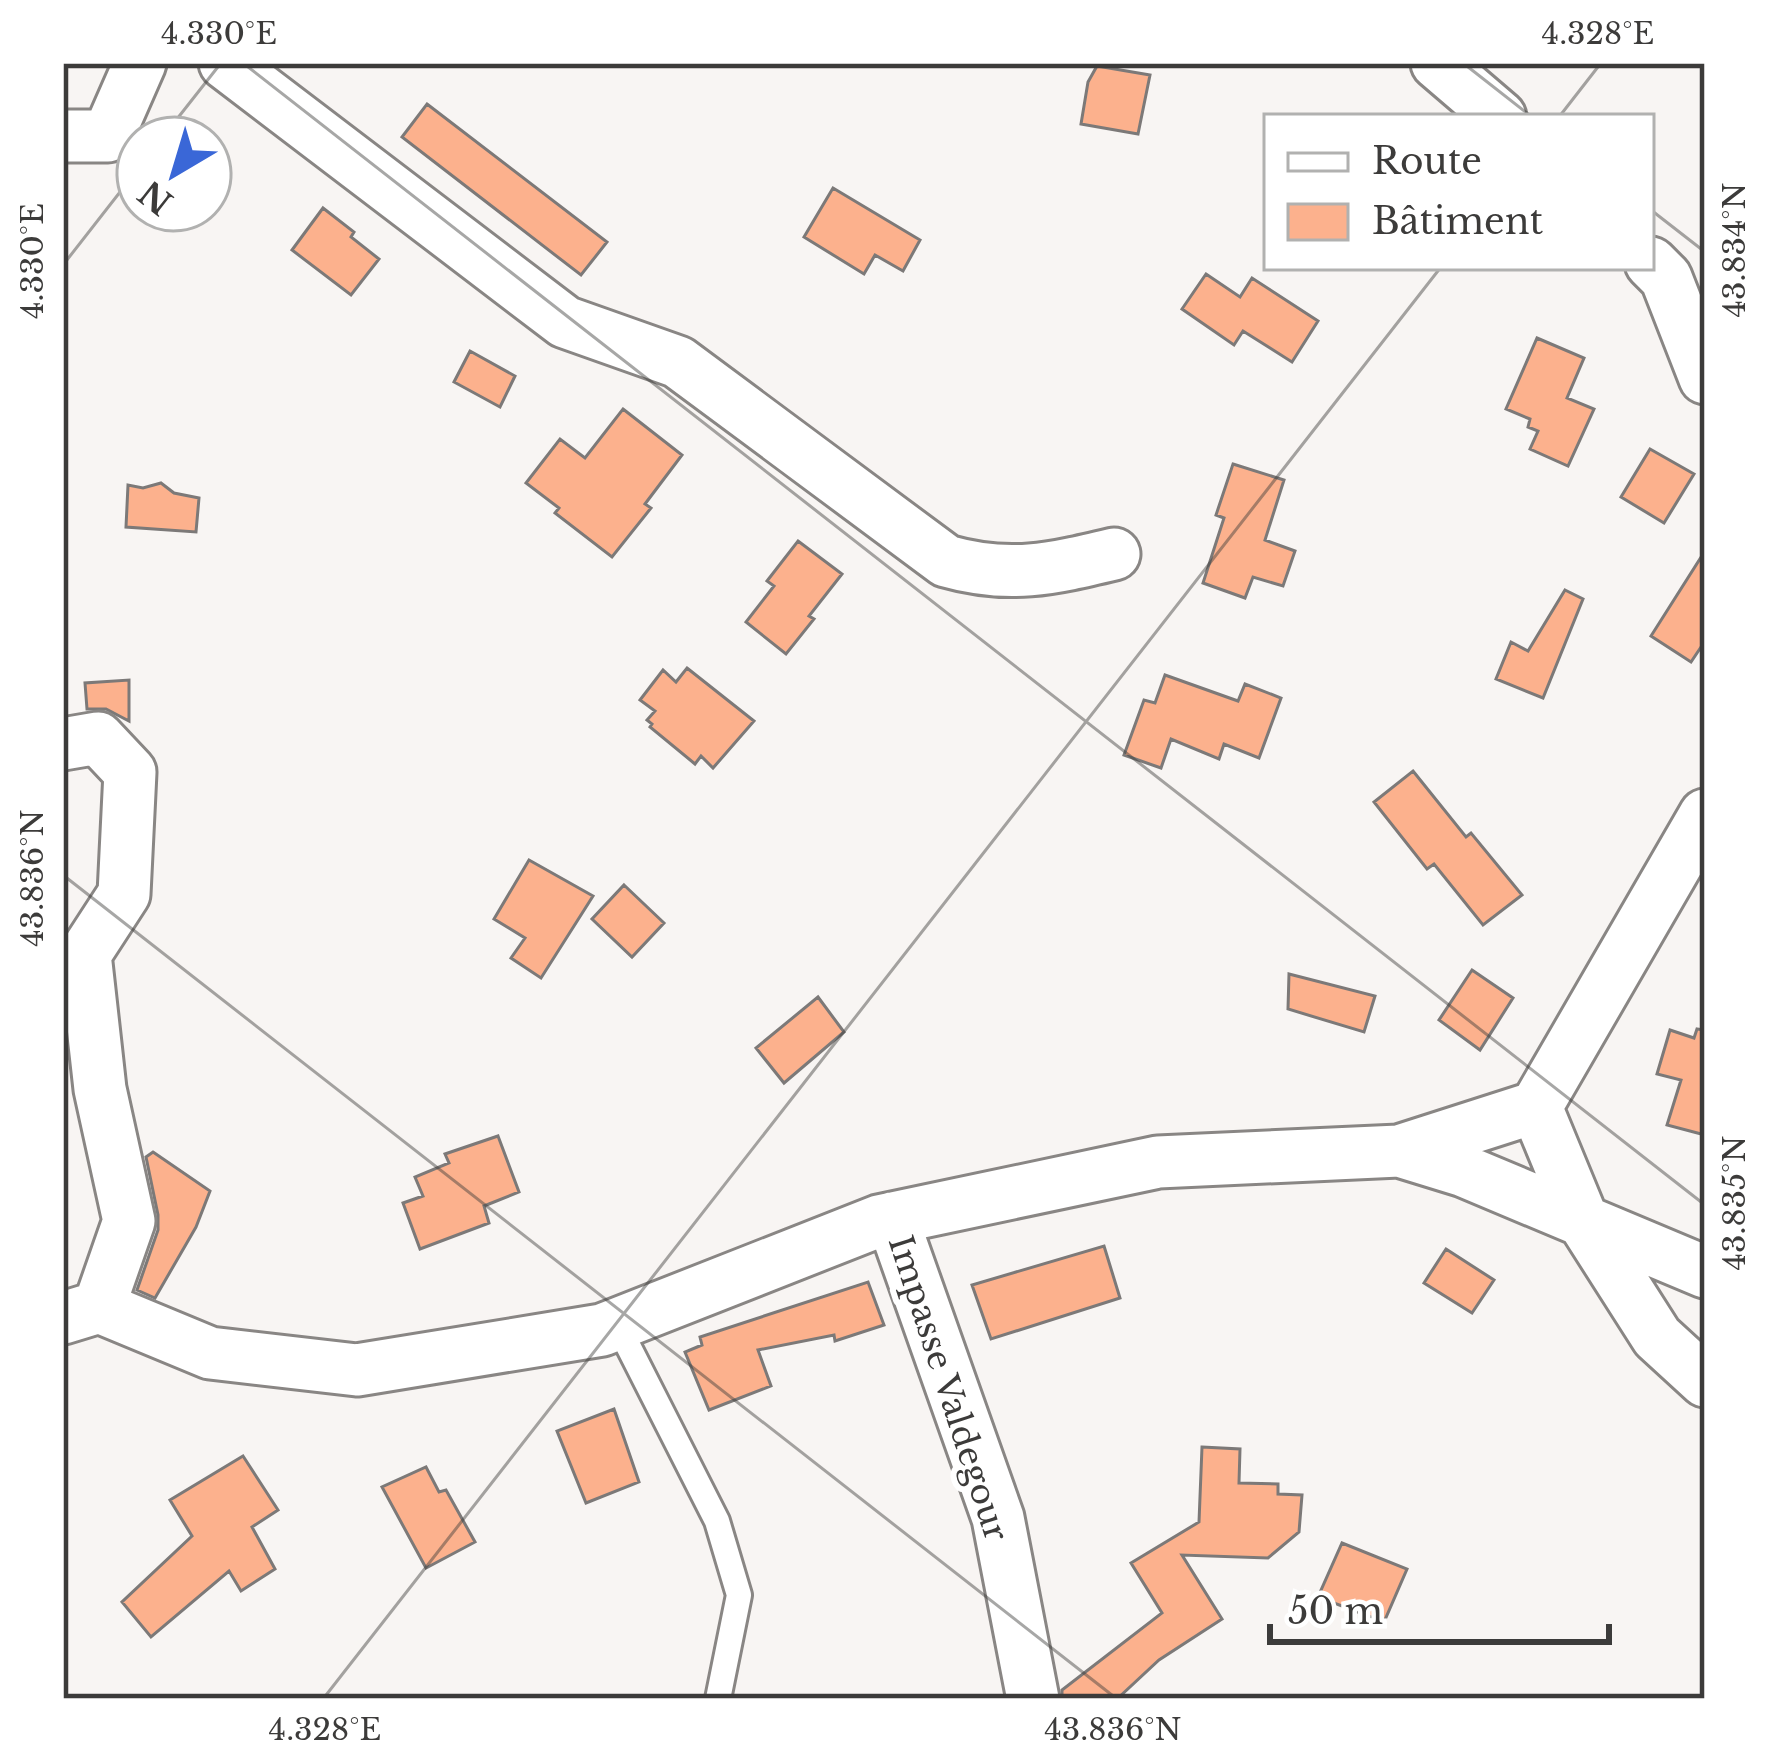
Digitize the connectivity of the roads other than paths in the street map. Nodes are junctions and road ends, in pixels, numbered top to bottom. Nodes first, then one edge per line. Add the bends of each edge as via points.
1 (140, 63) edge
2 (225, 63) edge
3 (1437, 63) edge
4 (1496, 114) edge
5 (63, 136) edge
6 (1654, 266) edge
7 (1705, 378) edge
8 (1114, 554) dead end
9 (63, 744) edge
10 (1705, 815) edge
11 (1536, 1107) junction
12 (1400, 1150) junction
13 (892, 1218) junction
14 (1583, 1221) junction
15 (1705, 1272) edge
16 (81, 1312) edge
17 (617, 1324) junction
18 (1705, 1381) edge
19 (718, 1699) edge
20 (1033, 1699) edge

1 - 5 street via 108,136
2 - 8 street via 565,322 678,362 946,561 985,572 1050,569
3 - 4 street
6 - 7 street
9 - 16 street via 98,738 130,772 124,894 85,954 100,1089 129,1221
10 - 11 street
11 - 12 street
11 - 14 street
12 - 13 street via 1158,1162
12 - 14 street
13 - 17 street
13 - 20 street, Impasse Valdegour via 998,1518
14 - 15 street
14 - 18 street via 1658,1337
16 - 17 street via 210,1353 357,1370
17 - 19 lane via 717,1521 740,1595

